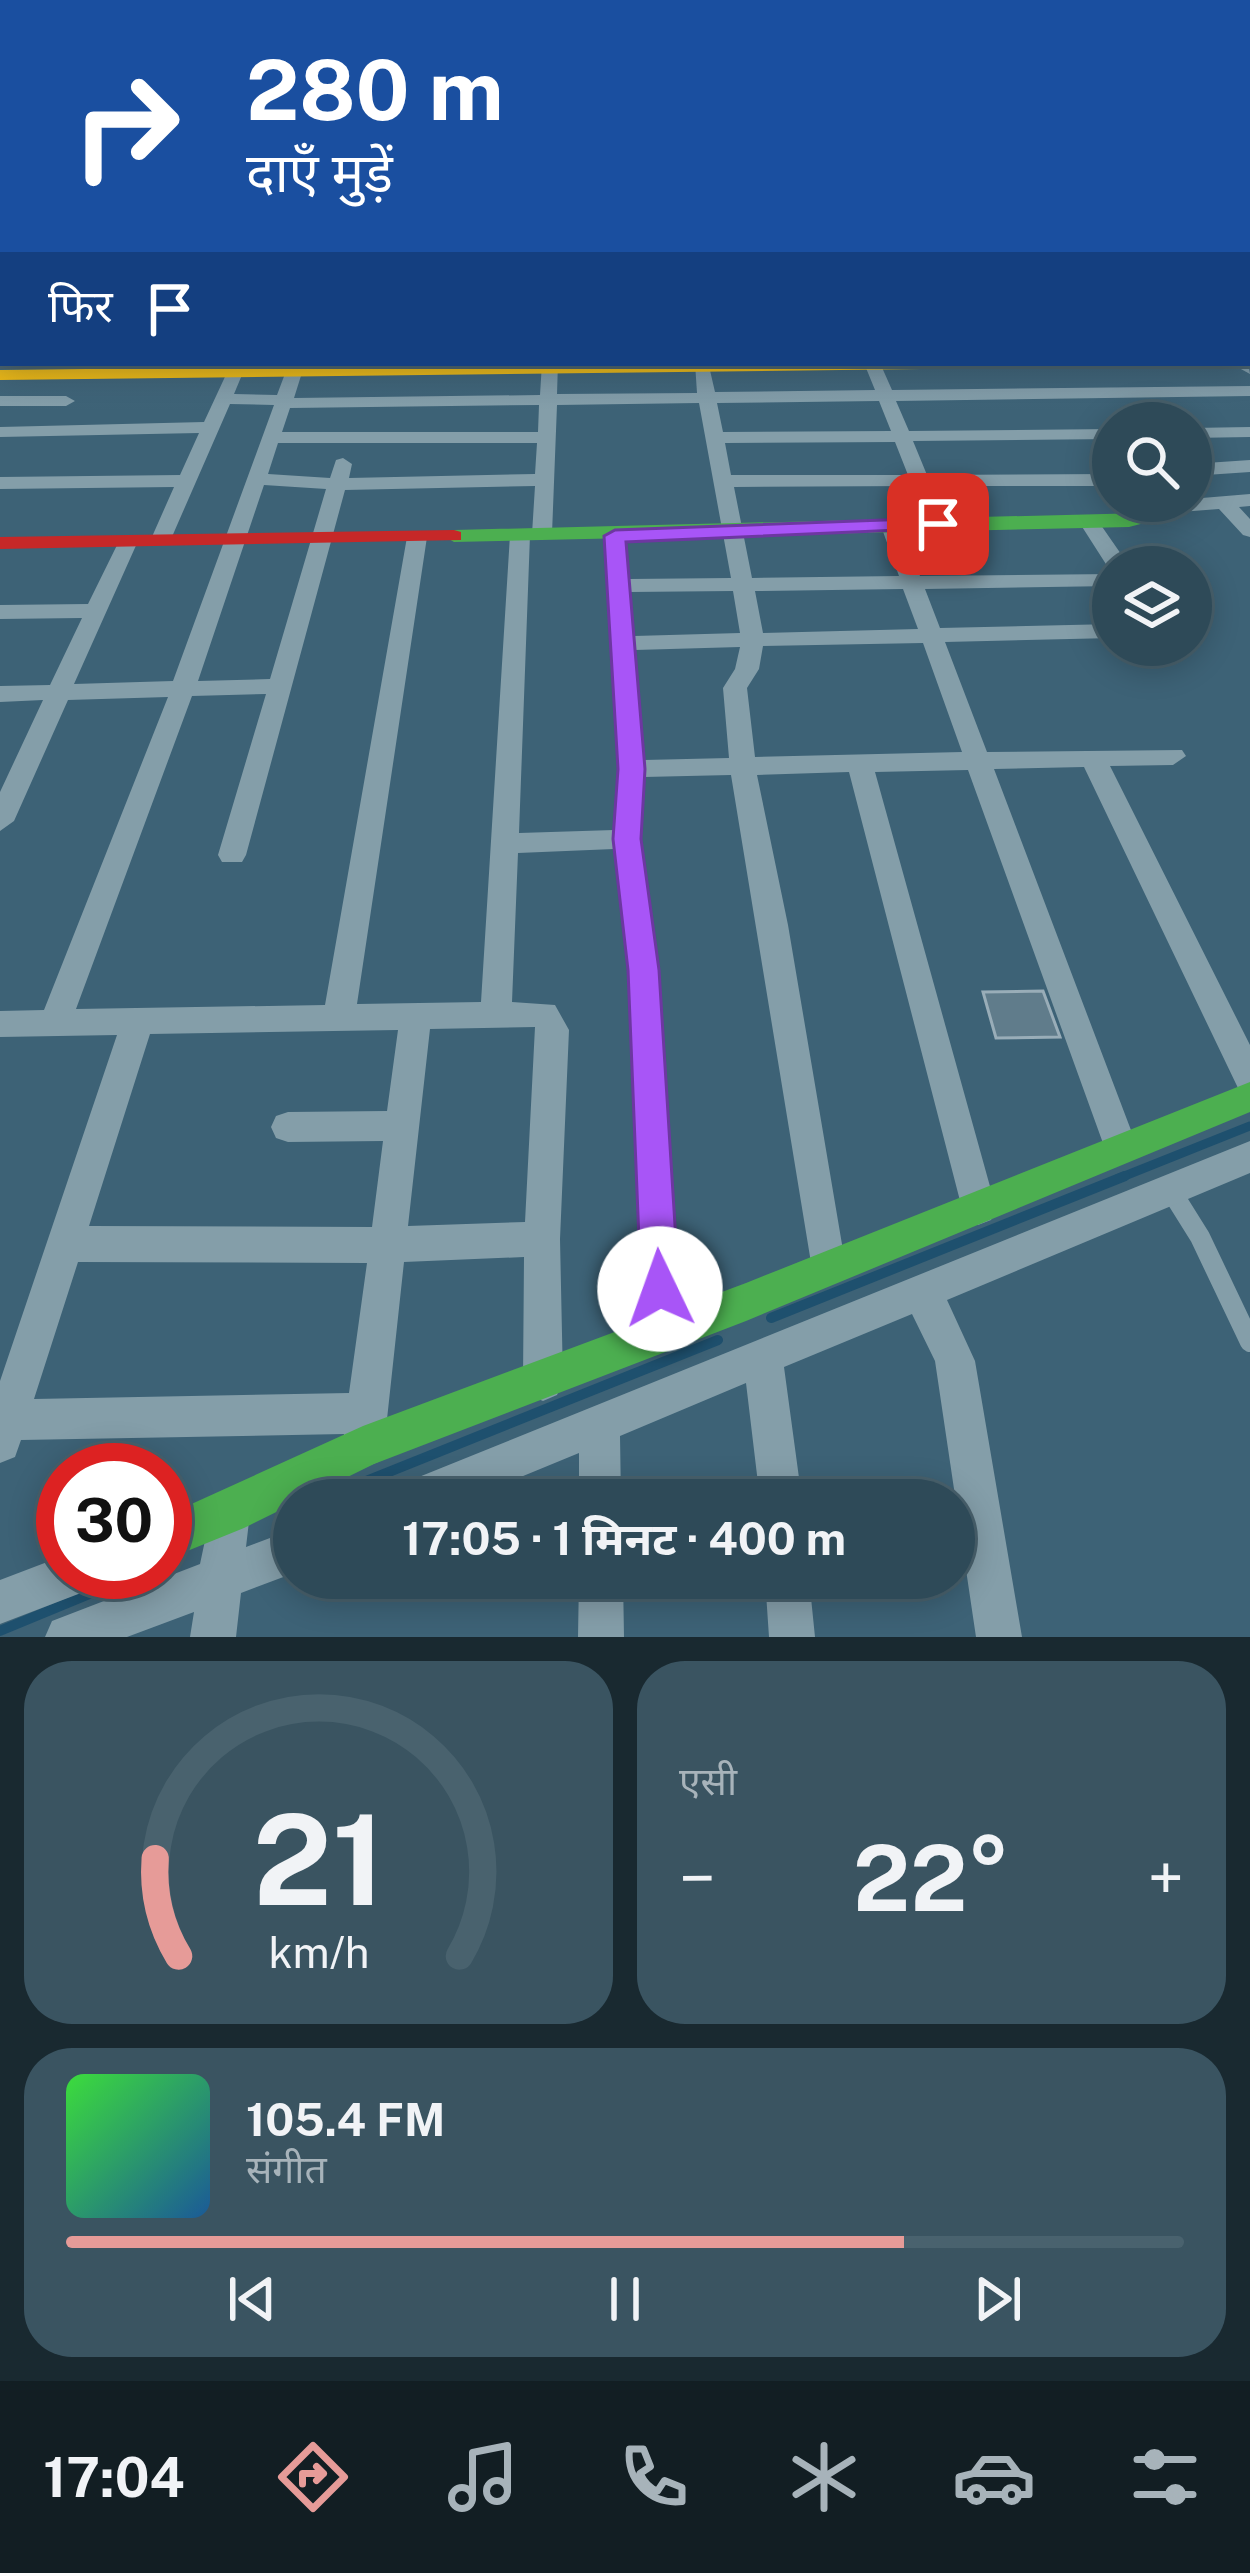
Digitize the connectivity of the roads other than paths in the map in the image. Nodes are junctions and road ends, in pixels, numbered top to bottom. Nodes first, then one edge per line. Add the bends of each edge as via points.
1 (296, 366) edge
2 (550, 366) edge
3 (701, 366) edge
4 (873, 366) edge
5 (1090, 366) edge
6 (236, 370) junction
7 (6, 380) edge
8 (1250, 391) edge
9 (1111, 395) junction
10 (707, 398) junction
11 (888, 398) junction
12 (223, 399) junction
13 (66, 400) dead end
14 (549, 400) junction
15 (283, 401) junction
16 (210, 427) junction
17 (0, 432) edge
18 (1250, 432) edge
19 (1212, 433) edge
20 (1092, 434) edge
21 (547, 437) junction
22 (906, 437) junction
23 (268, 438) junction
24 (714, 438) junction
25 (1250, 466) edge
26 (1212, 469) edge
27 (340, 474) junction
28 (255, 479) junction
29 (543, 480) junction
30 (1092, 480) edge
31 (184, 481) junction
32 (723, 482) junction
33 (922, 482) junction
34 (0, 484) edge
35 (1250, 500) edge
36 (1212, 502) edge
37 (1224, 502) junction
38 (1089, 522) junction
39 (1092, 522) edge
40 (938, 524) junction
41 (891, 526) junction
42 (735, 530) junction
43 (1250, 531) edge
44 (531, 535) junction
45 (232, 536) junction
46 (320, 536) junction
47 (615, 536) junction
48 (417, 537) junction
49 (161, 539) junction
50 (128, 541) junction
51 (0, 544) edge
52 (1105, 546) edge
53 (908, 580) junction
54 (1092, 580) edge
55 (740, 581) junction
56 (619, 586) junction
57 (95, 610) junction
58 (0, 612) edge
59 (1092, 632) edge
60 (932, 636) junction
61 (753, 640) junction
62 (622, 644) junction
63 (277, 686) junction
64 (182, 691) junction
65 (56, 692) junction
66 (0, 694) edge
67 (1173, 756) dead end
68 (1094, 760) junction
69 (13, 761) edge
70 (980, 763) junction
71 (861, 767) junction
72 (743, 768) junction
73 (632, 769) junction
74 (0, 821) edge
75 (627, 839) junction
76 (504, 844) junction
77 (232, 855) dead end
78 (496, 1016) junction
79 (339, 1017) junction
80 (415, 1019) junction
81 (56, 1020) junction
82 (0, 1024) edge
83 (137, 1024) junction
84 (1250, 1078) edge
85 (1250, 1096) edge
86 (402, 1126) junction
87 (288, 1127) dead end
88 (1120, 1146) junction
89 (1250, 1156) edge
90 (1170, 1189) junction
91 (978, 1208) junction
92 (542, 1239) junction
93 (64, 1244) junction
94 (387, 1246) junction
95 (827, 1268) junction
96 (919, 1290) junction
97 (663, 1332) junction
98 (1250, 1342) edge
99 (763, 1358) junction
100 (543, 1381) junction
101 (599, 1422) junction
102 (2, 1427) edge
103 (365, 1430) junction
104 (464, 1479) edge
105 (600, 1479) edge
106 (778, 1479) edge
107 (192, 1540) edge
108 (227, 1542) junction
109 (273, 1548) edge
110 (36, 1588) edge
111 (601, 1599) edge
112 (789, 1599) edge
113 (0, 1602) edge
114 (68, 1637) edge
115 (213, 1637) edge
116 (601, 1637) edge
117 (792, 1637) edge
118 (999, 1637) edge

1 - 6 street
1 - 15 street
2 - 14 street
3 - 10 street
4 - 11 street
5 - 9 street
6 - 7 street
6 - 12 street
7 - 13 street
8 - 9 street
9 - 11 street
10 - 11 street
10 - 14 street
10 - 24 street
11 - 22 street
12 - 15 street
12 - 16 street
14 - 15 street
14 - 21 street
15 - 23 street
16 - 17 street
16 - 31 street
18 - 19 street
20 - 22 street
21 - 23 street
21 - 29 street
22 - 24 street
22 - 33 street
23 - 28 street
24 - 32 street
25 - 26 street
27 - 28 street
27 - 29 street
27 - 46 street
28 - 45 street
29 - 44 street
30 - 33 street
31 - 34 street
31 - 49 street
32 - 33 street
32 - 42 street
33 - 40 street
35 - 37 street
36 - 37 street
37 - 43 street
38 - 39 street
38 - 40 street
38 - 52 street
40 - 41 street
41 - 42 street
41 - 53 street
42 - 47 street
42 - 55 street
44 - 47 street
44 - 48 street
44 - 76 street
45 - 46 street
45 - 49 street
45 - 64 street
46 - 48 street
46 - 63 street
47 - 56 street
48 - 79 street
49 - 50 street
50 - 51 street
50 - 57 street
53 - 54 street
53 - 55 street
53 - 60 street
55 - 56 street
55 - 61 street
56 - 62 street
57 - 58 street
57 - 65 street
59 - 60 street
60 - 61 street
60 - 70 street
61 - 62 street
61 - 72 street via 734,688
62 - 73 street
63 - 64 street
63 - 77 street
64 - 65 street
64 - 81 street
65 - 66 street
65 - 69 street
67 - 68 street
68 - 70 street
68 - 84 street
69 - 74 street
70 - 71 street
70 - 88 street
71 - 72 street
71 - 91 street
72 - 73 street
72 - 95 street
73 - 75 street
75 - 76 street
75 - 97 street via 644,970
76 - 78 street
78 - 80 street
78 - 92 street via 544,1014 553,1030
79 - 80 street
79 - 83 street
80 - 86 street
81 - 82 street
81 - 83 street
83 - 93 street
85 - 88 street
86 - 87 street
86 - 94 street
88 - 91 street
89 - 90 street
90 - 96 street
90 - 98 lane
91 - 95 street
92 - 94 street
92 - 100 street
93 - 94 street
93 - 102 street
94 - 103 street
95 - 97 street
96 - 99 street
96 - 118 street via 955,1361
97 - 100 street
99 - 101 street
99 - 106 street
100 - 103 street
101 - 104 street
101 - 105 street
102 - 103 street
103 - 108 street
107 - 108 street
108 - 109 street
108 - 114 street
108 - 115 street
110 - 113 street
111 - 116 street
112 - 117 street

